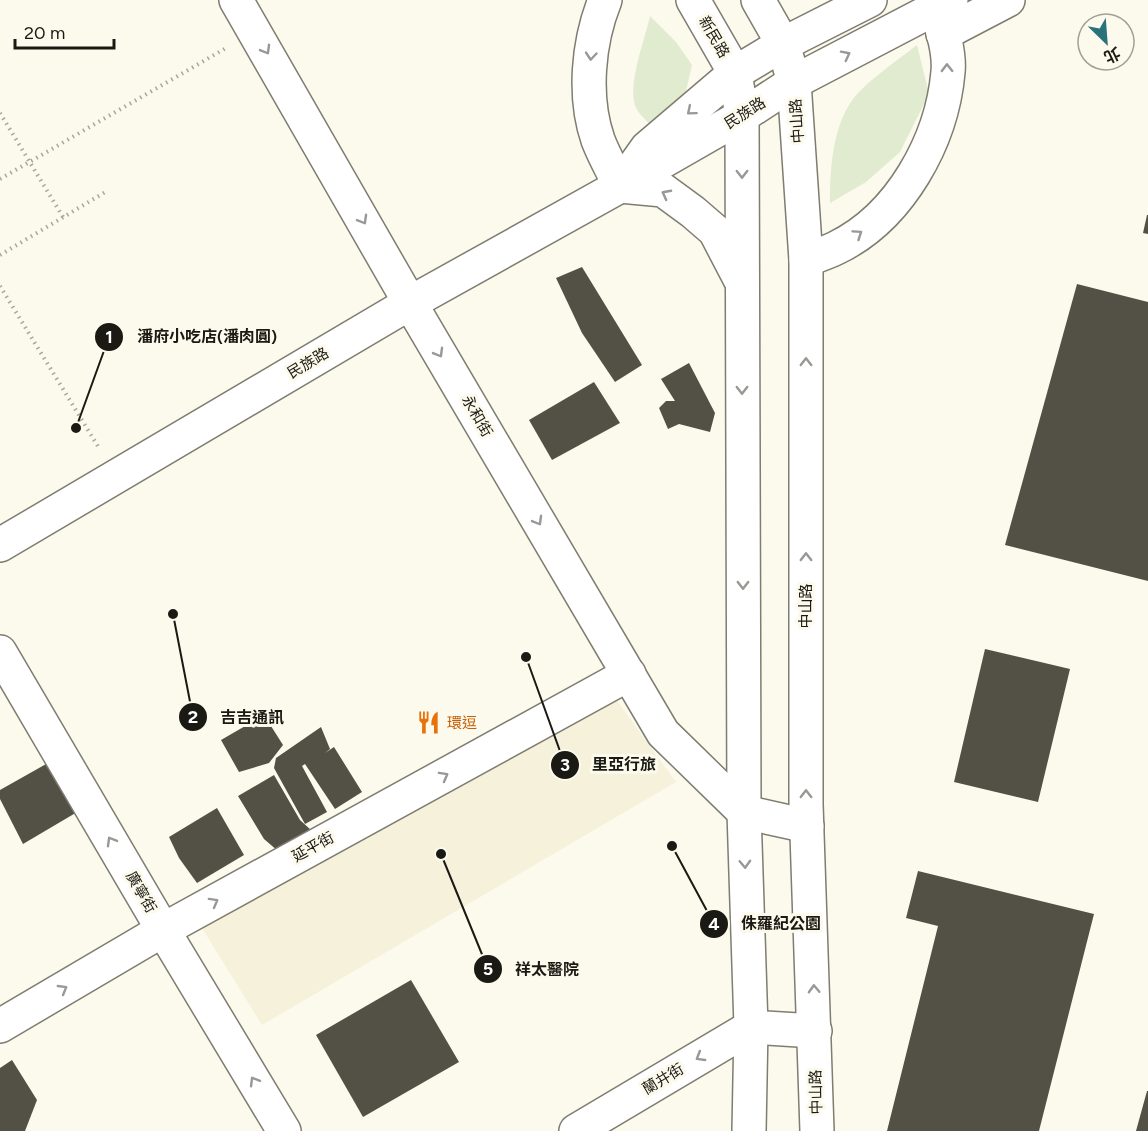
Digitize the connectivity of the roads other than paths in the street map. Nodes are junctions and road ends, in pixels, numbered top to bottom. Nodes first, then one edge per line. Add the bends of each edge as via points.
1 (236, 0) edge
2 (605, 0) edge
3 (693, 0) edge
4 (758, 0) edge
5 (870, 0) edge
6 (970, 0) edge
7 (1008, 0) edge
8 (944, 14) edge
9 (783, 44) junction
10 (735, 73) junction
11 (794, 82) junction
12 (742, 116) junction
13 (620, 186) junction
14 (806, 260) junction
15 (742, 284) junction
16 (410, 303) junction
17 (0, 545) edge
18 (0, 652) edge
19 (629, 674) junction
20 (744, 812) junction
21 (807, 826) junction
22 (163, 930) junction
23 (0, 1026) edge
24 (751, 1028) junction
25 (815, 1031) junction
26 (284, 1131) edge
27 (576, 1131) edge
28 (749, 1131) edge
29 (817, 1131) edge

1 -> 16 main road, 永和街
2 -> 13 main road via 595,24 590,60 593,122 598,142
3 - 10 main road, 新民路
4 - 9 main road
5 - 9 main road, 民族路
6 - 8 main road
7 - 8 main road
11 -> 8 main road, 民族路
14 -> 8 main road via 837,248 871,225 924,158 933,139 948,70
9 - 10 main road, 民族路
9 - 11 main road, 中山路
10 - 12 main road
10 -> 13 main road, 民族路 via 648,148
11 - 12 main road, 民族路
11 - 14 main road, 中山路
12 - 13 main road, 民族路
12 -> 15 main road
15 -> 13 main road via 715,231 693,212 663,190
13 - 16 main road, 民族路
21 -> 14 main road, 中山路
15 -> 20 main road
16 - 17 main road, 民族路
16 -> 19 main road, 永和街
22 -> 18 main road, 廣寧街
19 - 20 main road, 永和街 via 663,733
22 -> 19 main road, 延平街
20 - 21 main road
20 -> 24 main road
25 -> 21 main road, 中山路
23 -> 22 main road, 延平街
26 -> 22 main road, 廣寧街
24 - 25 main road
24 -> 27 main road, 蘭井街
24 - 28 main road
25 - 29 main road, 中山路

